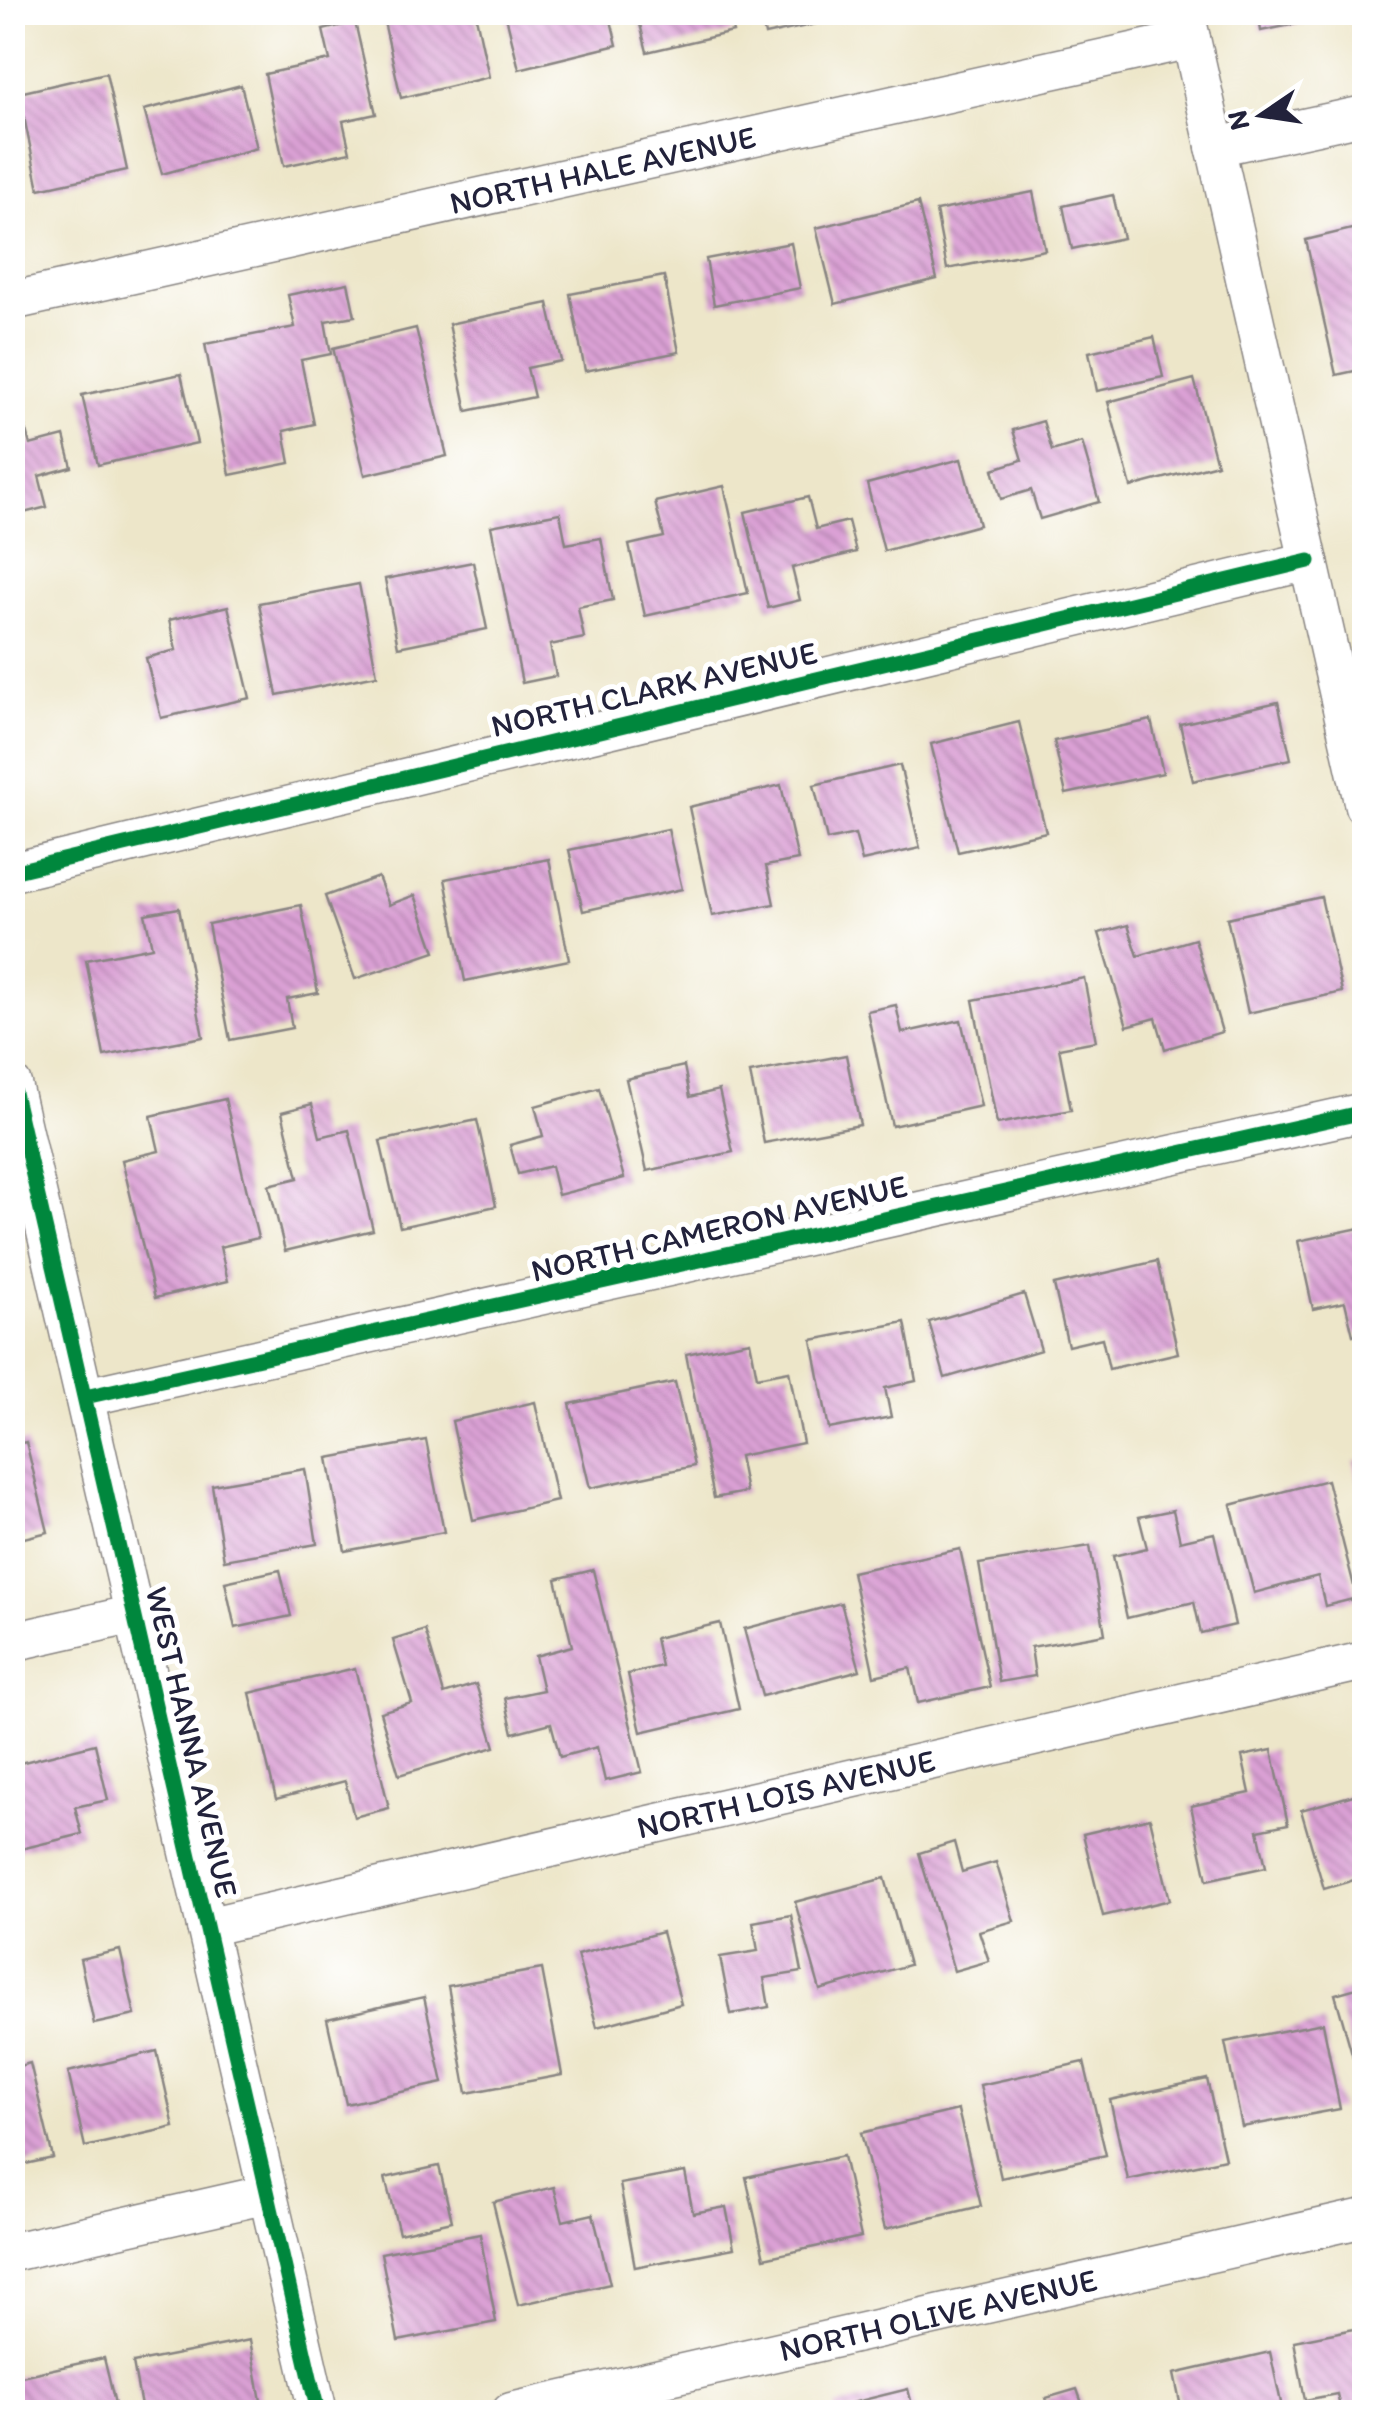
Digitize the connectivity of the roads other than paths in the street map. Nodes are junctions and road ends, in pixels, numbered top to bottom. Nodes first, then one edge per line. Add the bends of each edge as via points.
1 (1188, 26) edge
2 (1364, 115) edge
3 (1215, 148) junction
4 (12, 301) edge
5 (1309, 561) junction
6 (1356, 731) edge
7 (1364, 806) edge
8 (12, 872) edge
9 (12, 1084) edge
10 (1364, 1112) edge
11 (85, 1397) junction
12 (135, 1614) junction
13 (12, 1642) edge
14 (1364, 1660) edge
15 (206, 1927) junction
16 (268, 2194) junction
17 (1364, 2218) edge
18 (12, 2252) edge
19 (318, 2412) edge
20 (511, 2412) edge

1 - 3 street
1 - 4 street, NORTH HALE AVENUE
2 - 3 street
3 - 5 street
5 - 6 street
5 - 8 street, NORTH CLARK AVENUE
6 - 7 street
9 - 11 street, WEST HANNA AVENUE
10 - 11 street, NORTH CAMERON AVENUE
11 - 12 street, WEST HANNA AVENUE
12 - 13 street
12 - 15 street, WEST HANNA AVENUE
14 - 15 street, NORTH LOIS AVENUE
15 - 16 street, WEST HANNA AVENUE
16 - 18 street
16 - 19 street, WEST HANNA AVENUE
17 - 20 street, NORTH OLIVE AVENUE

